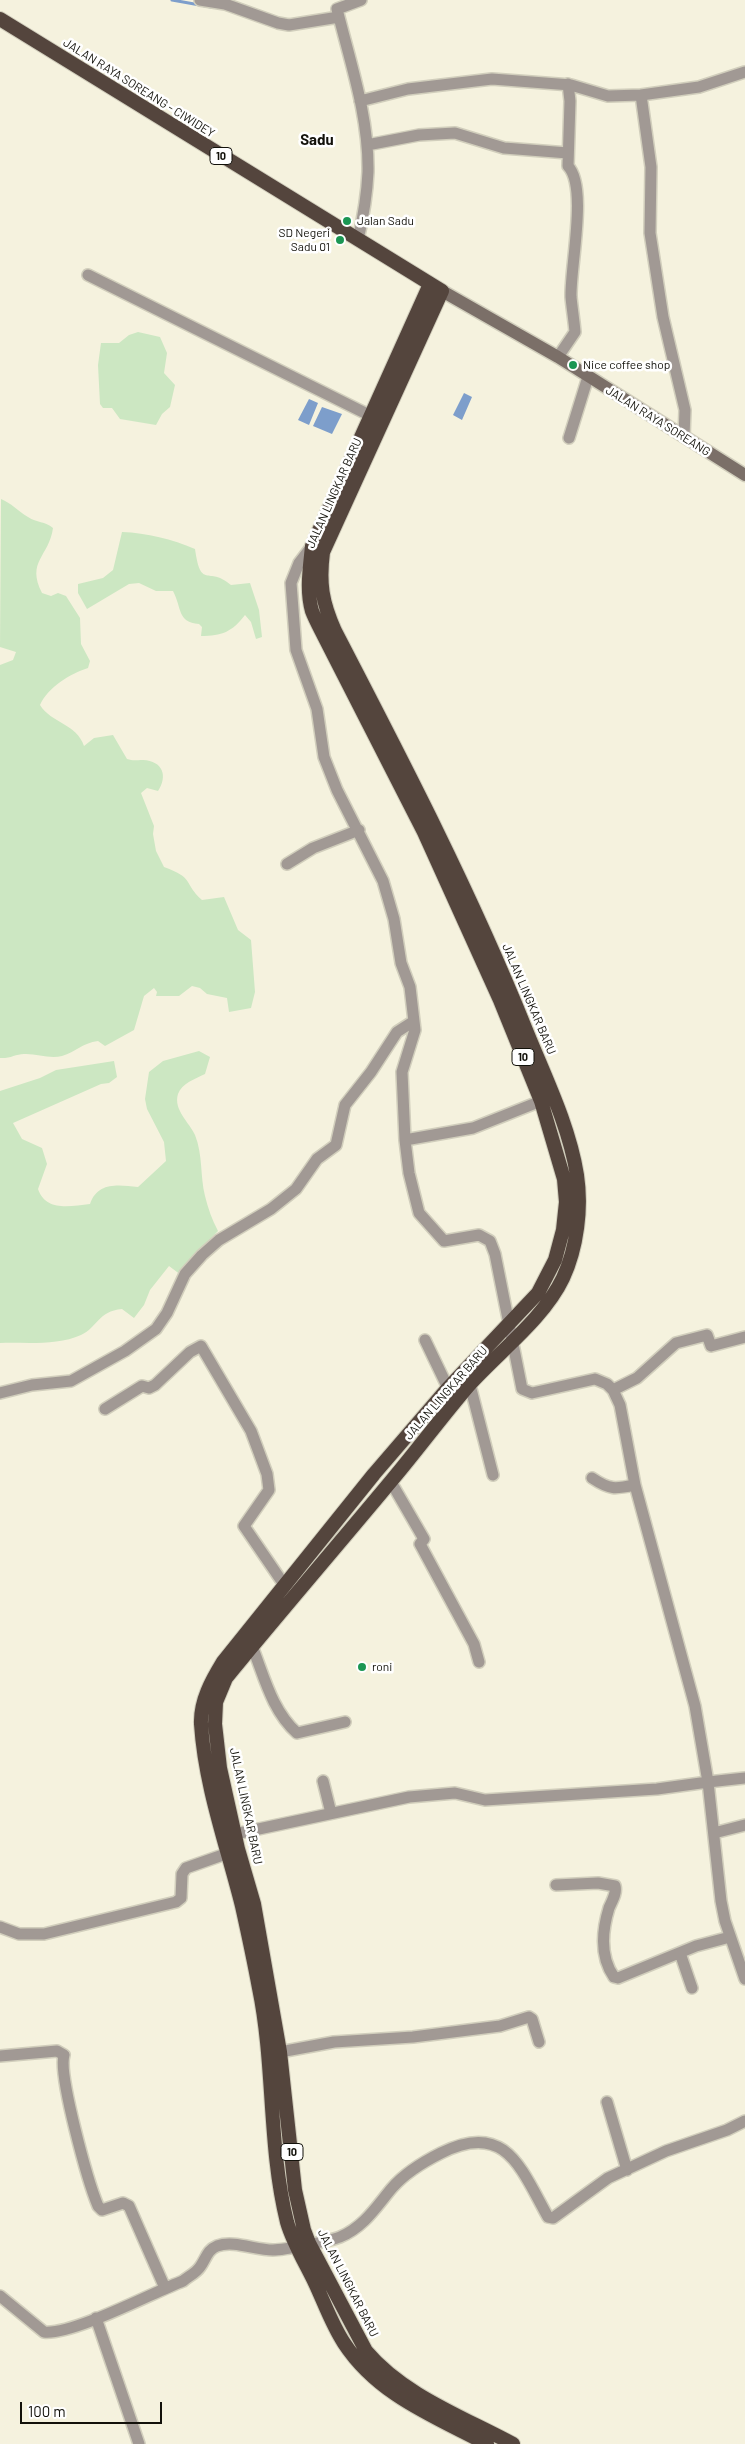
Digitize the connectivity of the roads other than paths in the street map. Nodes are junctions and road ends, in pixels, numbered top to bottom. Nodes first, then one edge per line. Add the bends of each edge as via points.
1 (200, 0) edge
2 (361, 0) edge
3 (337, 8) edge
4 (0, 20) edge
5 (745, 72) edge
6 (568, 84) junction
7 (641, 95) junction
8 (360, 101) junction
9 (367, 145) junction
10 (568, 153) junction
11 (358, 240) junction
12 (88, 275) dead end
13 (436, 287) junction
14 (558, 357) junction
15 (588, 377) junction
16 (371, 416) junction
17 (684, 437) junction
18 (569, 438) dead end
19 (745, 475) edge
20 (312, 546) junction
21 (359, 830) junction
22 (287, 864) dead end
23 (414, 1021) junction
24 (541, 1101) junction
25 (405, 1140) junction
26 (510, 1323) junction
27 (745, 1337) edge
28 (425, 1340) dead end
29 (512, 1340) junction
30 (470, 1385) junction
31 (448, 1388) junction
32 (613, 1390) junction
33 (0, 1393) edge
34 (105, 1409) dead end
35 (494, 1475) dead end
36 (592, 1478) dead end
37 (391, 1482) junction
38 (635, 1485) junction
39 (285, 1586) junction
40 (252, 1646) junction
41 (479, 1662) dead end
42 (345, 1722) dead end
43 (745, 1778) edge
44 (323, 1781) dead end
45 (708, 1782) junction
46 (330, 1813) junction
47 (745, 1825) edge
48 (714, 1833) junction
49 (235, 1834) junction
50 (232, 1851) junction
51 (556, 1885) dead end
52 (0, 1926) edge
53 (730, 1937) junction
54 (680, 1952) junction
55 (745, 1979) edge
56 (692, 1988) dead end
57 (539, 2042) dead end
58 (280, 2052) junction
59 (0, 2056) edge
60 (607, 2102) dead end
61 (745, 2121) edge
62 (627, 2170) junction
63 (303, 2244) junction
64 (165, 2288) junction
65 (0, 2296) edge
66 (96, 2318) junction
67 (139, 2444) edge
68 (487, 2444) edge
69 (512, 2444) edge

1 - 3 street via 226,4 289,25
2 - 3 street
3 - 8 street
4 - 11 highway, JALAN RAYA SOREANG - CIWIDEY / 10
5 - 7 street via 699,87
6 - 7 street via 608,96
6 - 8 street via 479,80
6 - 10 street
7 - 17 street via 651,167 650,232 663,317 684,410
8 - 9 street
9 - 10 street via 419,135 455,133 504,148
9 - 11 street via 365,207
10 - 14 street via 568,166 574,172 576,184 577,222 571,296 575,332
11 - 13 highway, JALAN RAYA SOREANG - CIWIDEY / 10
12 - 16 street
13 - 14 main road, JALAN RAYA SOREANG
13 - 16 highway, JALAN LINGKAR BARU / 10
13 - 29 highway, JALAN LINGKAR BARU / 10 via 323,552 320,575 327,613 436,826 512,995 566,1129 580,1201 569,1262 552,1296
14 - 15 main road, JALAN RAYA SOREANG
15 - 17 main road, JALAN RAYA SOREANG
15 - 18 street
16 - 20 highway, JALAN LINGKAR BARU / 10
17 - 19 main road, JALAN RAYA SOREANG
20 - 21 street via 299,563 291,583 294,641 317,709 324,757 336,790
20 - 24 highway, JALAN LINGKAR BARU / 10 via 309,578 312,611 424,832 500,1000
21 - 22 street via 313,848
21 - 23 street via 389,900 401,963 410,987
23 - 25 street via 415,1036 402,1072
23 - 33 street via 397,1032 345,1105 336,1145 317,1159 296,1189 271,1209 219,1240 202,1255 185,1274 168,1313 156,1328 125,1351 72,1381 32,1385
24 - 25 street via 473,1128
24 - 26 highway, JALAN LINGKAR BARU / 10 via 564,1179 564,1230 547,1279
25 - 26 street via 419,1213 444,1241 478,1236 490,1241
26 - 29 street
26 - 31 highway, JALAN LINGKAR BARU / 10
27 - 32 street via 711,1346 707,1335 676,1343 637,1378
28 - 31 street
29 - 30 highway, JALAN LINGKAR BARU / 10
29 - 32 street via 520,1385 527,1393 595,1380 602,1380
30 - 35 street
30 - 37 highway, JALAN LINGKAR BARU / 10
31 - 39 highway, JALAN LINGKAR BARU / 10
32 - 38 street via 620,1405
34 - 39 street via 142,1386 149,1388 155,1385 190,1352 201,1346 251,1431 257,1447 269,1490 244,1526
36 - 38 street via 616,1489
37 - 40 highway, JALAN LINGKAR BARU / 10
37 - 41 street via 424,1539 420,1544 474,1644
38 - 45 street via 695,1706
39 - 50 highway, JALAN LINGKAR BARU / 10 via 223,1662 203,1705 201,1722 208,1769
40 - 42 street via 278,1710 297,1733
40 - 49 highway, JALAN LINGKAR BARU / 10 via 226,1678 216,1702 220,1768
43 - 45 street
44 - 46 street
45 - 46 street via 657,1789 485,1800 455,1794 410,1797
45 - 48 street
46 - 49 street
47 - 48 street
48 - 53 street via 721,1901
49 - 50 highway, JALAN LINGKAR BARU / 10
50 - 52 street via 186,1868 182,1874 181,1898 176,1902 44,1934 19,1934
50 - 58 highway, JALAN LINGKAR BARU / 10 via 254,1904
50 - 63 highway, JALAN LINGKAR BARU / 10 via 262,2005 276,2163 288,2224
51 - 54 street via 598,1883 615,1886 603,1940 606,1962 614,1978
53 - 54 street
53 - 55 street
54 - 56 street
57 - 58 street via 529,2017 500,2026 334,2042
58 - 63 highway, JALAN LINGKAR BARU / 10 via 295,2190 304,2230
59 - 64 street via 57,2051 64,2055 62,2069 98,2206 102,2210 123,2203 129,2206
60 - 62 street
61 - 62 street via 666,2151
62 - 63 street via 608,2178 555,2218 550,2218 510,2156 487,2142 464,2143 409,2172 352,2231 329,2240
63 - 64 street via 273,2250 217,2246 211,2249 195,2272
63 - 68 highway, JALAN LINGKAR BARU / 10 via 343,2341 376,2381 409,2403
63 - 69 highway, JALAN LINGKAR BARU / 10 via 366,2351 379,2367 418,2394
64 - 66 street
65 - 66 street via 44,2332
66 - 67 street

